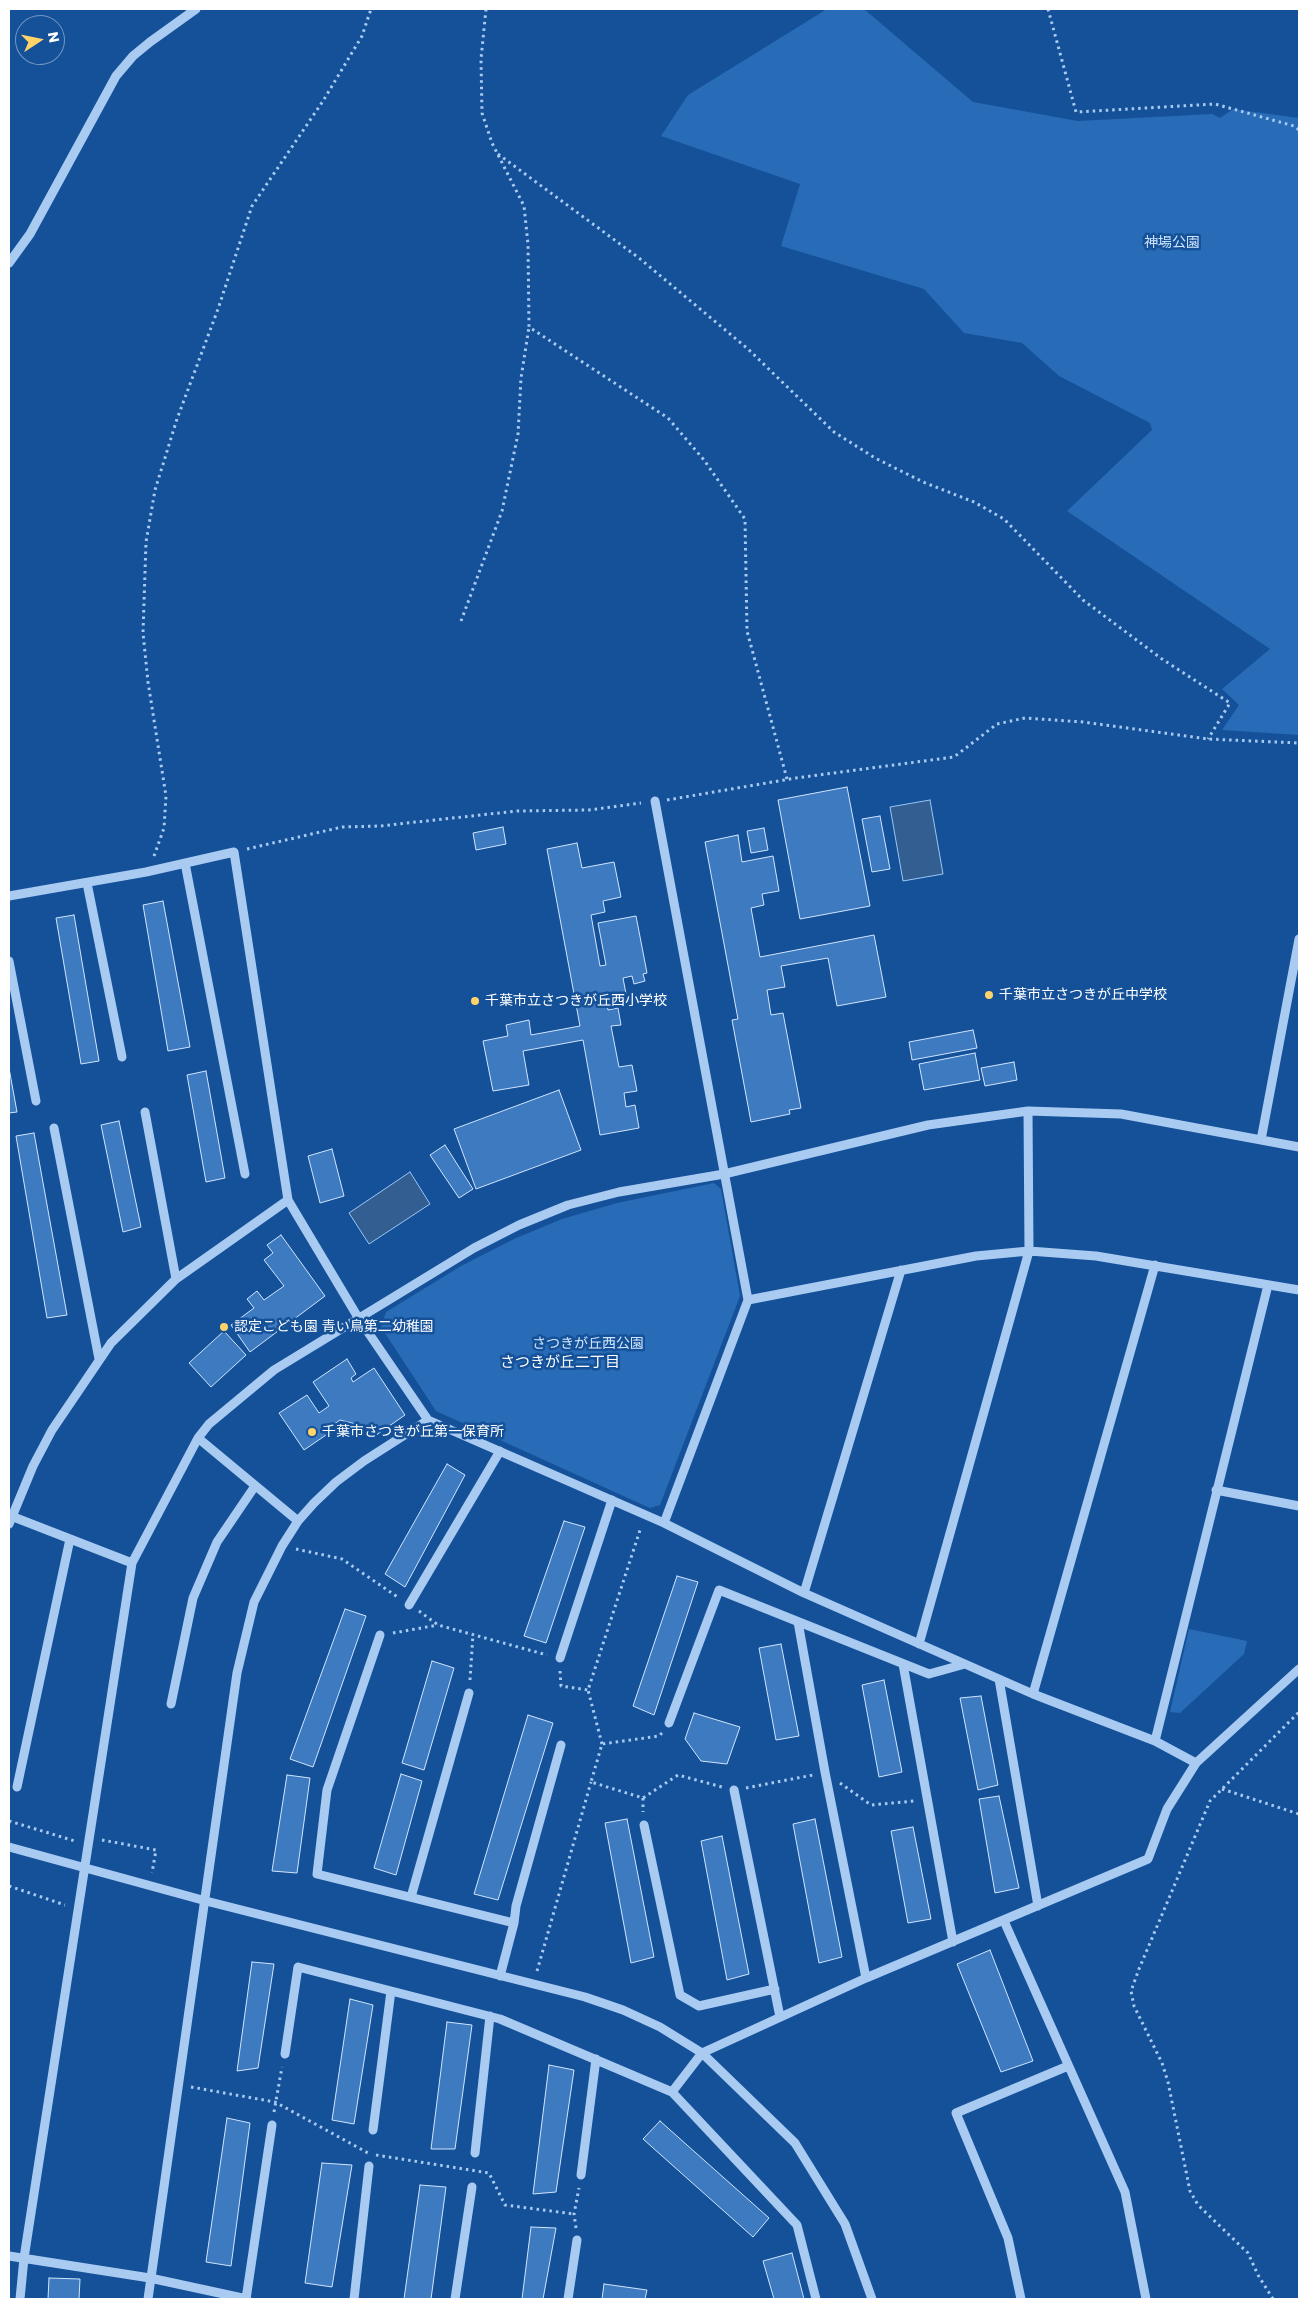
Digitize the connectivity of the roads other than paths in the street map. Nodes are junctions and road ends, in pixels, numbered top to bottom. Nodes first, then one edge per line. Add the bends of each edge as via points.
1 (196, 9) edge
2 (9, 263) edge
3 (655, 801) road end
4 (185, 863) junction
5 (87, 883) junction
6 (9, 896) edge
7 (1299, 940) edge
8 (9, 961) edge
9 (122, 1057) dead end
10 (36, 1100) dead end
11 (1028, 1111) junction
12 (145, 1112) dead end
13 (54, 1128) dead end
14 (1261, 1140) junction
15 (1299, 1147) edge
16 (245, 1174) dead end
17 (724, 1174) junction
18 (288, 1200) junction
19 (1029, 1251) junction
20 (1155, 1265) junction
21 (901, 1270) junction
22 (176, 1279) junction
23 (1268, 1285) junction
24 (1299, 1290) edge
25 (748, 1300) junction
26 (359, 1319) junction
27 (99, 1360) junction
28 (428, 1420) junction
29 (198, 1438) junction
30 (500, 1451) junction
31 (255, 1486) junction
32 (1216, 1490) junction
33 (612, 1500) junction
34 (1299, 1506) edge
35 (10, 1520) edge
36 (298, 1521) junction
37 (664, 1523) junction
38 (70, 1539) junction
39 (132, 1563) junction
40 (804, 1593) junction
41 (408, 1604) road end
42 (798, 1622) junction
43 (380, 1635) road end
44 (919, 1644) junction
45 (560, 1658) road end
46 (903, 1664) junction
47 (965, 1664) junction
48 (1299, 1669) edge
49 (999, 1679) junction
50 (469, 1693) road end
51 (1033, 1694) junction
52 (171, 1704) dead end
53 (669, 1723) dead end
54 (1155, 1741) junction
55 (561, 1745) dead end
56 (1196, 1763) junction
57 (17, 1787) dead end
58 (734, 1790) dead end
59 (644, 1825) dead end
60 (9, 1847) edge
61 (411, 1897) junction
62 (206, 1901) junction
63 (1038, 1906) junction
64 (1004, 1921) junction
65 (514, 1923) junction
66 (953, 1942) junction
67 (500, 1976) junction
68 (866, 1978) junction
69 (775, 1989) junction
70 (391, 1991) junction
71 (490, 2016) junction
72 (780, 2017) junction
73 (702, 2053) junction
74 (285, 2054) road end
75 (596, 2059) junction
76 (1068, 2066) junction
77 (672, 2092) junction
78 (272, 2124) road end
79 (373, 2130) road end
80 (475, 2153) road end
81 (369, 2166) road end
82 (581, 2175) road end
83 (472, 2187) road end
84 (576, 2240) road end
85 (9, 2256) edge
86 (24, 2258) junction
87 (150, 2278) junction
88 (20, 2299) edge
89 (148, 2299) edge
90 (247, 2299) edge
91 (354, 2299) edge
92 (455, 2299) edge
93 (568, 2299) edge
94 (816, 2299) edge
95 (872, 2299) edge
96 (1021, 2299) edge
97 (1146, 2299) edge

1 - 2 street via 144,46 116,76 30,234
3 - 17 street
4 - 5 street
4 - 16 street
4 - 18 street via 234,852
5 - 6 street
5 - 9 street
7 - 14 street
8 - 10 street
11 - 14 street via 1121,1114
11 - 17 street via 928,1125
11 - 19 street
12 - 22 street
13 - 27 street
14 - 15 street
17 - 25 street
17 - 26 street via 619,1192 519,1225 474,1248
18 - 22 street
18 - 26 street
19 - 20 street
19 - 21 street via 976,1256
19 - 44 street
20 - 23 street
20 - 51 street
21 - 25 street
21 - 40 street
22 - 27 street via 117,1337
23 - 24 street
23 - 32 street
25 - 37 street
26 - 28 street
26 - 29 street via 274,1370
27 - 35 street via 52,1430
28 - 30 street
28 - 36 street via 336,1482
29 - 31 street
29 - 39 street
30 - 33 street
30 - 41 street
31 - 36 street
31 - 52 street via 217,1542 193,1598
32 - 34 street
32 - 54 street
33 - 37 street
33 - 45 street
35 - 38 street
36 - 62 street via 254,1602 244,1636
37 - 40 street
38 - 39 street
38 - 57 street
39 - 86 street
40 - 44 street
42 - 46 street
42 - 53 street via 719,1590
42 - 68 street
43 - 61 street via 327,1790 317,1874
44 - 47 street
46 - 47 street via 929,1674
46 - 66 street
47 - 49 street
48 - 56 street
49 - 51 street
49 - 63 street
50 - 61 street
51 - 54 street
54 - 56 street
55 - 65 street
56 - 63 street via 1167,1809 1148,1859
58 - 69 street
59 - 69 street via 680,1995 698,2006
60 - 62 street
61 - 65 street
62 - 67 street
62 - 87 street
63 - 64 street
64 - 66 street
64 - 76 street
65 - 67 street
66 - 68 street
67 - 73 street via 623,2010 660,2027
68 - 72 street
69 - 72 street
70 - 71 street
70 - 74 street via 298,1968
70 - 79 street
71 - 75 street
71 - 80 street
72 - 73 street
73 - 77 street
73 - 95 street via 795,2143 845,2224
75 - 77 street
75 - 82 street
76 - 96 street via 956,2113 1008,2238
76 - 97 street via 1125,2192
77 - 94 street via 797,2225
78 - 90 street
81 - 91 street
83 - 92 street
84 - 93 street
85 - 86 street
86 - 87 street
86 - 88 street
87 - 89 street
87 - 90 street

